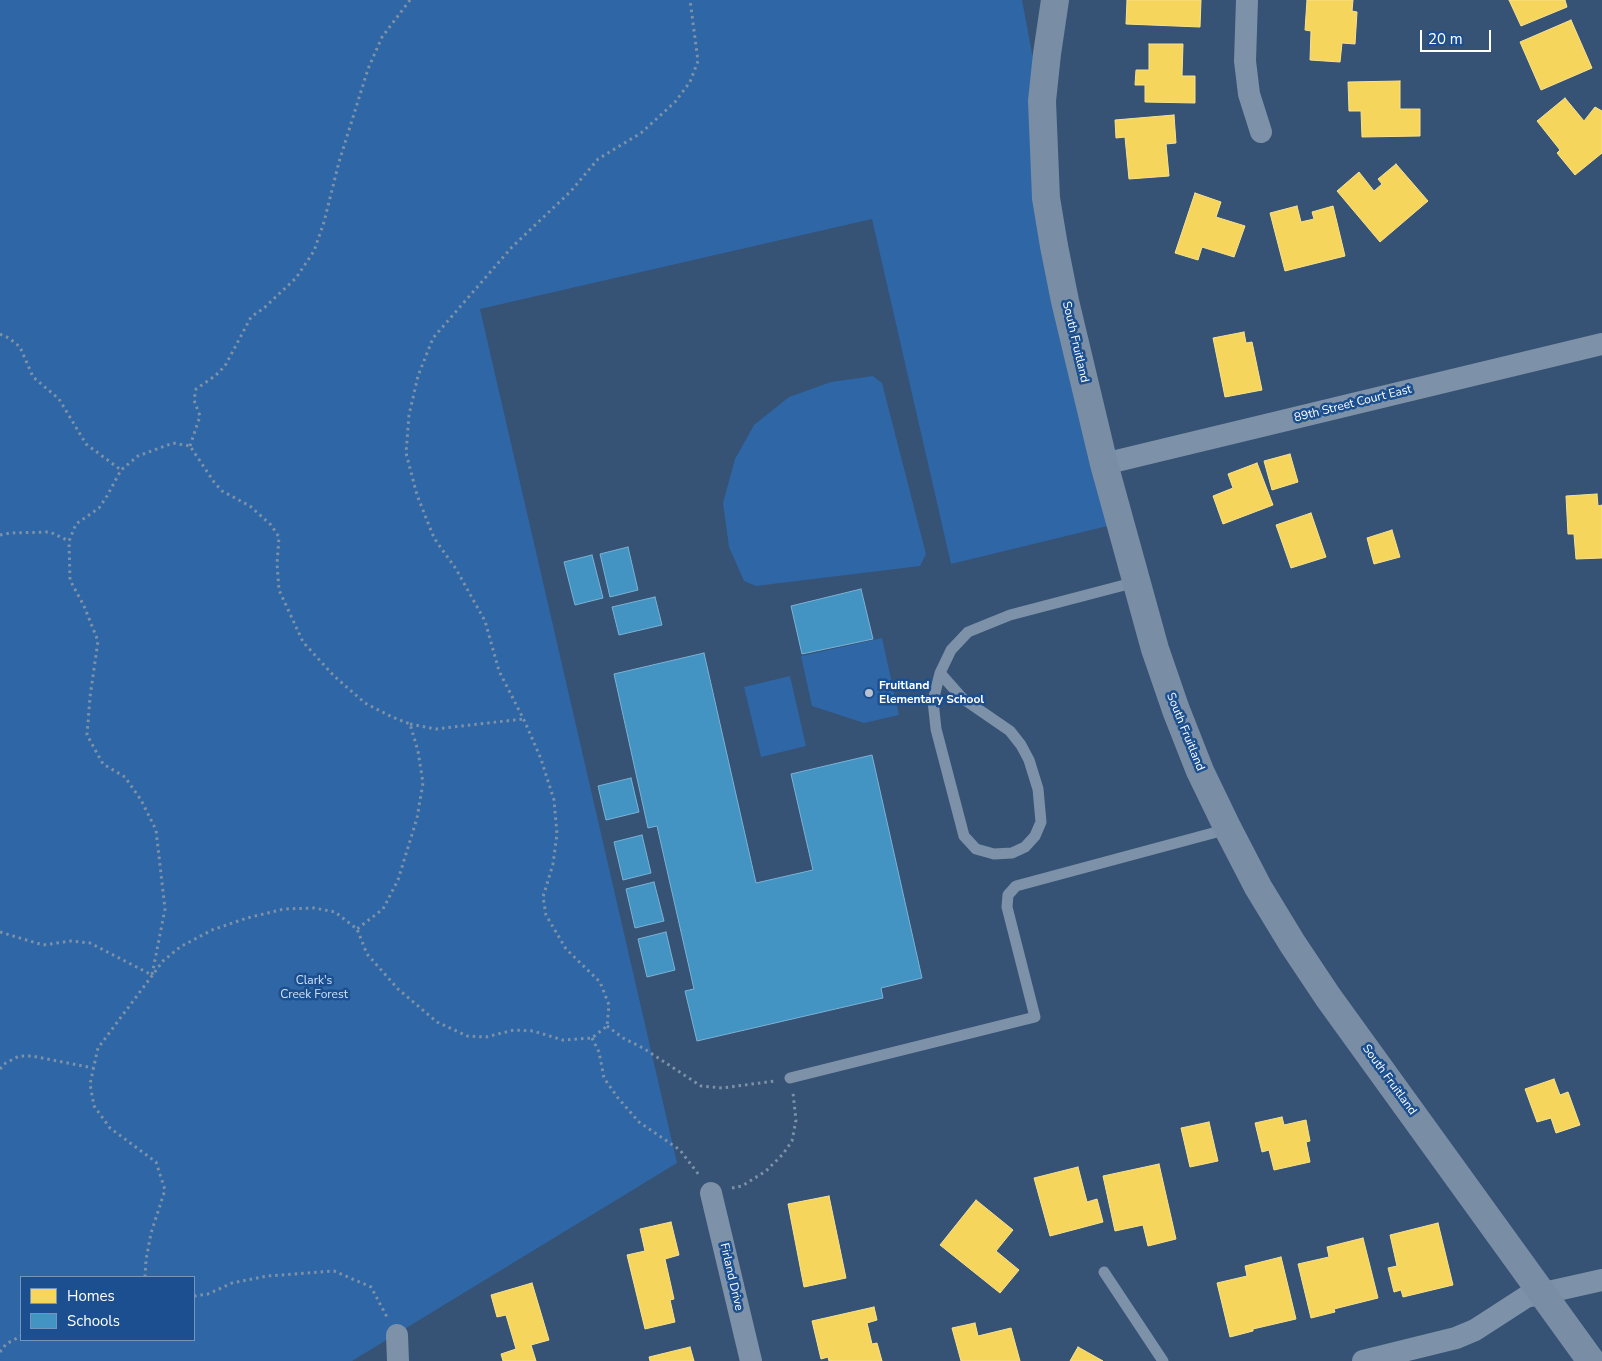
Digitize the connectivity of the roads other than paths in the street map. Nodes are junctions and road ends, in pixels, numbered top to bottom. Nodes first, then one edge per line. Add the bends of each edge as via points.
1 (1055, 0) edge
2 (1247, 0) edge
3 (1261, 132) dead end
4 (1602, 344) edge
5 (1104, 464) junction
6 (1136, 582) junction
7 (940, 673) junction
8 (1228, 829) junction
9 (790, 1078) road end
10 (711, 1193) road end
11 (1104, 1272) dead end
12 (1602, 1280) edge
13 (1544, 1294) junction
14 (397, 1335) road end
15 (398, 1361) edge
16 (751, 1361) edge
17 (1163, 1361) edge
18 (1363, 1361) edge
19 (1591, 1361) edge

1 - 5 street, South Fruitland via 1042,101 1046,198 1065,300
2 - 3 street via 1245,61 1249,94
4 - 5 street, 89th Street Court East
5 - 6 street, South Fruitland
6 - 7 lane via 1010,615 968,632 950,650
6 - 8 street, South Fruitland via 1176,710
7 - 7 lane via 933,701 936,729 964,836 976,849 994,854 1012,853 1026,847 1041,822 1038,789 1029,760 1010,731 962,698
8 - 9 lane via 1016,886 1008,895 1007,907 1035,1017
8 - 13 street, South Fruitland via 1258,887 1328,997
10 - 16 street, Firland Drive
11 - 17 lane
12 - 13 street
13 - 18 street via 1521,1300 1475,1330 1456,1338
13 - 19 street, South Fruitland
14 - 15 street

